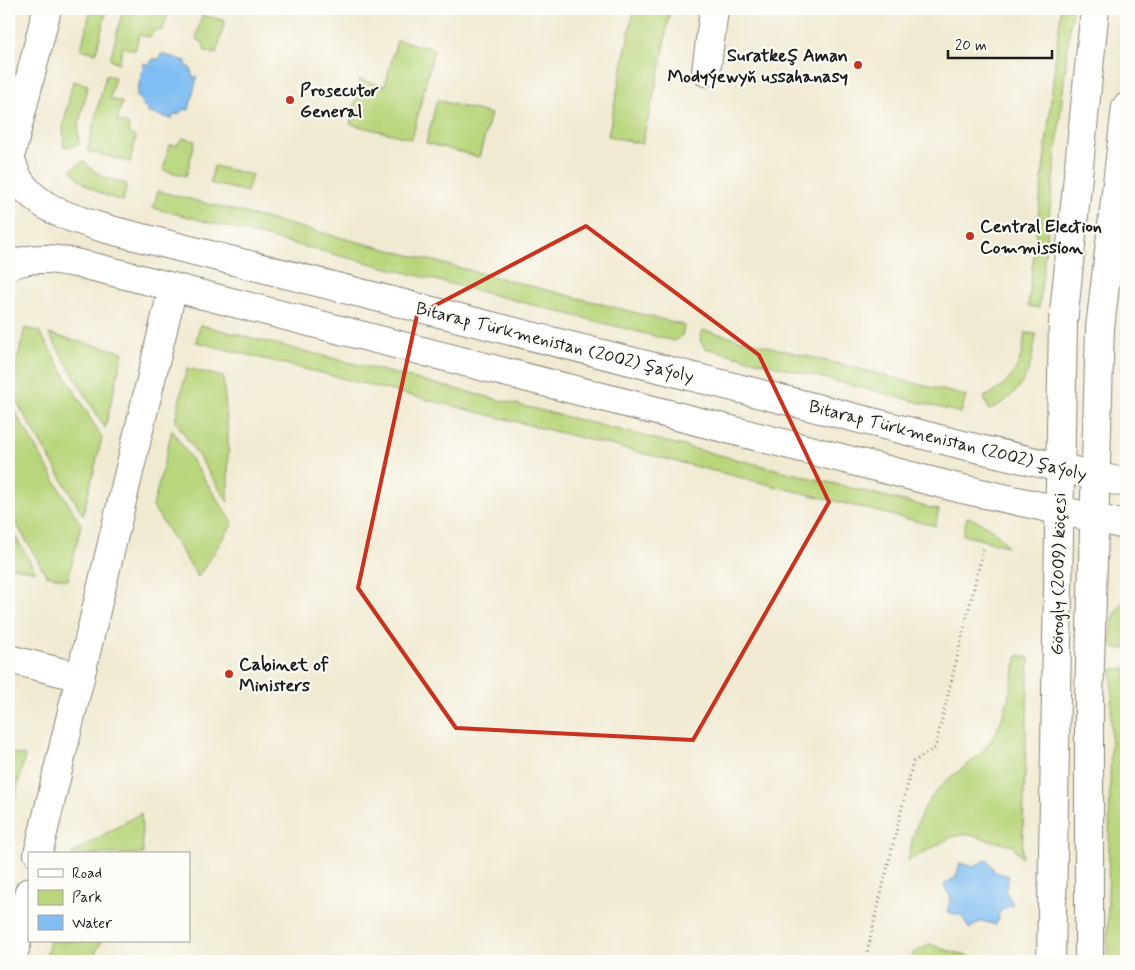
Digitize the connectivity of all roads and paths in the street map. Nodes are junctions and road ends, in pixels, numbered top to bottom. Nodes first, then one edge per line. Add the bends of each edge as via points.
1 (47, 9) edge
2 (714, 9) edge
3 (1095, 9) edge
4 (706, 72) dead end
5 (1126, 107) edge
6 (9, 160) edge
7 (9, 266) edge
8 (173, 287) junction
9 (1060, 467) junction
10 (1096, 476) junction
11 (1126, 483) edge
12 (1059, 510) junction
13 (1094, 518) junction
14 (1126, 525) edge
15 (984, 546) dead end
16 (9, 659) edge
17 (80, 676) junction
18 (38, 852) edge
19 (28, 896) edge
20 (12, 961) edge
21 (866, 961) edge
22 (1051, 961) edge
23 (1089, 961) edge

1 - 6 street
2 - 4 street
3 - 9 street, Görogly (2009) köçesi via 1063,324
5 - 10 street, Görogly (2009) köçesi via 1100,328
6 - 9 street, Bitarap Türkmenistan (2002) şaýoly via 21,182 62,216
7 - 8 street via 18,261 48,258
8 - 12 street via 948,486
8 - 17 street
9 - 10 street, Bitarap Türkmenistan (2002) şaýoly
9 - 12 street, Görogly (2009) köçesi
10 - 11 street, Bitarap Türkmenistan (2002) şaýoly
10 - 13 street, Görogly (2009) köçesi
12 - 13 street
12 - 22 street, Görogly (2009) köçesi
13 - 14 street
13 - 23 street, Görogly (2009) köçesi via 1089,698
15 - 21 path via 935,748 913,762
16 - 17 street
17 - 18 street
19 - 20 street

